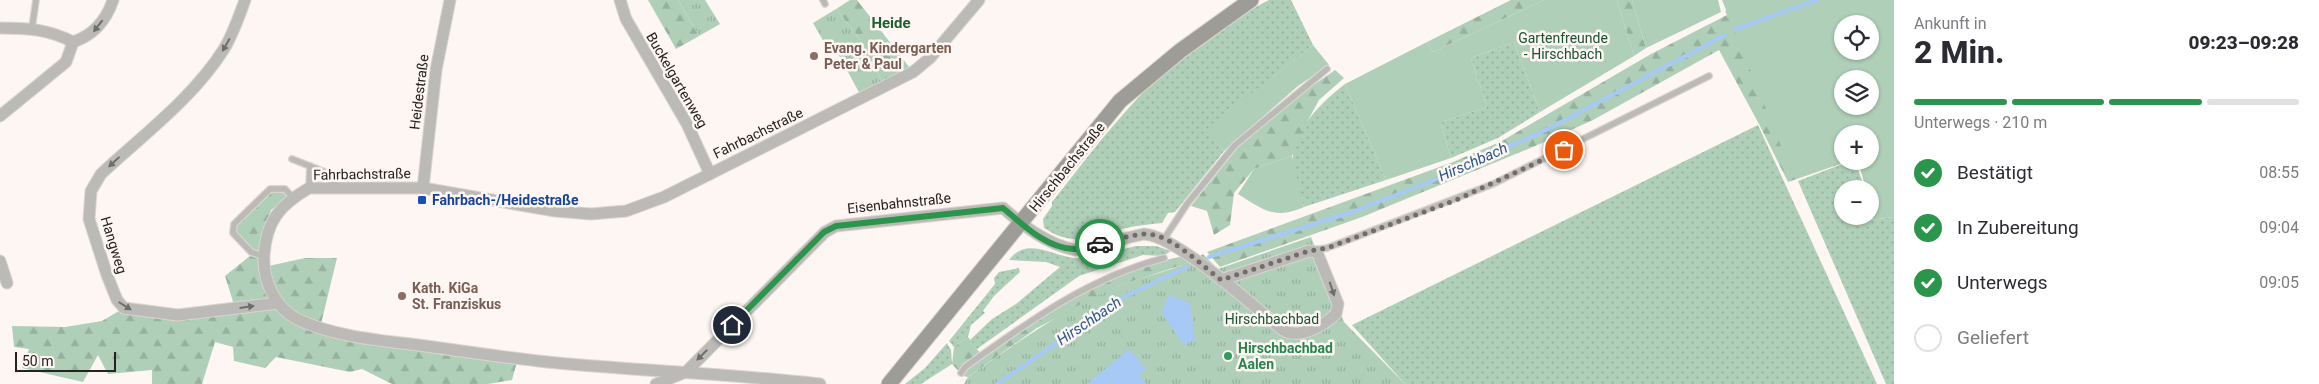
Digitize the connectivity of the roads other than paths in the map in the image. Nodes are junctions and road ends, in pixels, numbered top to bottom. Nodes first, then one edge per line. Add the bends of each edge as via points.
1 (36, 0) edge
2 (113, 0) edge
3 (245, 0) edge
4 (620, 0) edge
5 (978, 0) edge
6 (1251, 0) edge
7 (446, 2) edge
8 (0, 28) edge
9 (32, 28) junction
10 (73, 42) junction
11 (1327, 69) dead end
12 (1708, 76) dead end
13 (0, 116) edge
14 (292, 159) dead end
15 (310, 166) junction
16 (710, 174) junction
17 (338, 187) junction
18 (309, 188) junction
19 (423, 188) junction
20 (293, 198) junction
21 (1021, 224) junction
22 (1164, 239) junction
23 (1309, 251) junction
24 (264, 257) junction
25 (1164, 258) dead end
26 (0, 261) edge
27 (1221, 280) junction
28 (7, 283) dead end
29 (278, 302) junction
30 (686, 372) junction
31 (961, 373) dead end
32 (656, 384) edge
33 (820, 384) edge
34 (889, 384) edge

1 - 9 lane
2 -> 10 street via 97,30
3 -> 29 street, Hangweg via 224,49 193,90 101,174 91,190 89,219 107,275 117,300 124,308 178,315
4 - 16 street, Buckelgartenweg via 626,19 687,124
5 - 16 street, Fahrbachstraße via 930,58 913,72
6 - 21 street, Hirschbachstraße via 1180,51 1120,101
7 - 19 street, Heidestraße
8 - 9 street
9 - 10 street via 56,33
10 - 13 street via 66,62
11 - 22 lane via 1235,144
12 - 23 lane via 1493,184 1327,248
14 - 15 lane
15 - 17 lane via 326,172
15 - 18 lane
16 - 19 street, Fahrbachstraße via 664,197 626,211 591,214 555,211
17 - 18 street, Fahrbachstraße
17 - 19 street, Fahrbachstraße
18 - 20 street, Fahrbachstraße
20 - 24 street, Fahrbachstraße via 276,213 265,240
20 - 24 lane via 284,189 270,189 234,224 233,233 251,252
21 - 22 street, Eisenbahnstraße via 1042,239 1075,250 1144,234
21 -> 30 street, Eisenbahnstraße via 1003,208 836,226 824,232
21 - 34 street, Hirschbachstraße
22 - 27 street
23 - 27 street
23 -> 27 street via 1321,256 1338,304 1331,319 1298,334 1283,330
24 - 29 street, Fahrbachstraße via 269,288
25 - 31 lane via 1094,283 1054,305
26 - 28 street
29 - 30 street, Fahrbachstraße via 295,318 320,328 379,339 539,361
30 - 32 street, Eisenbahnstraße
30 - 33 street, Fahrbachstraße

